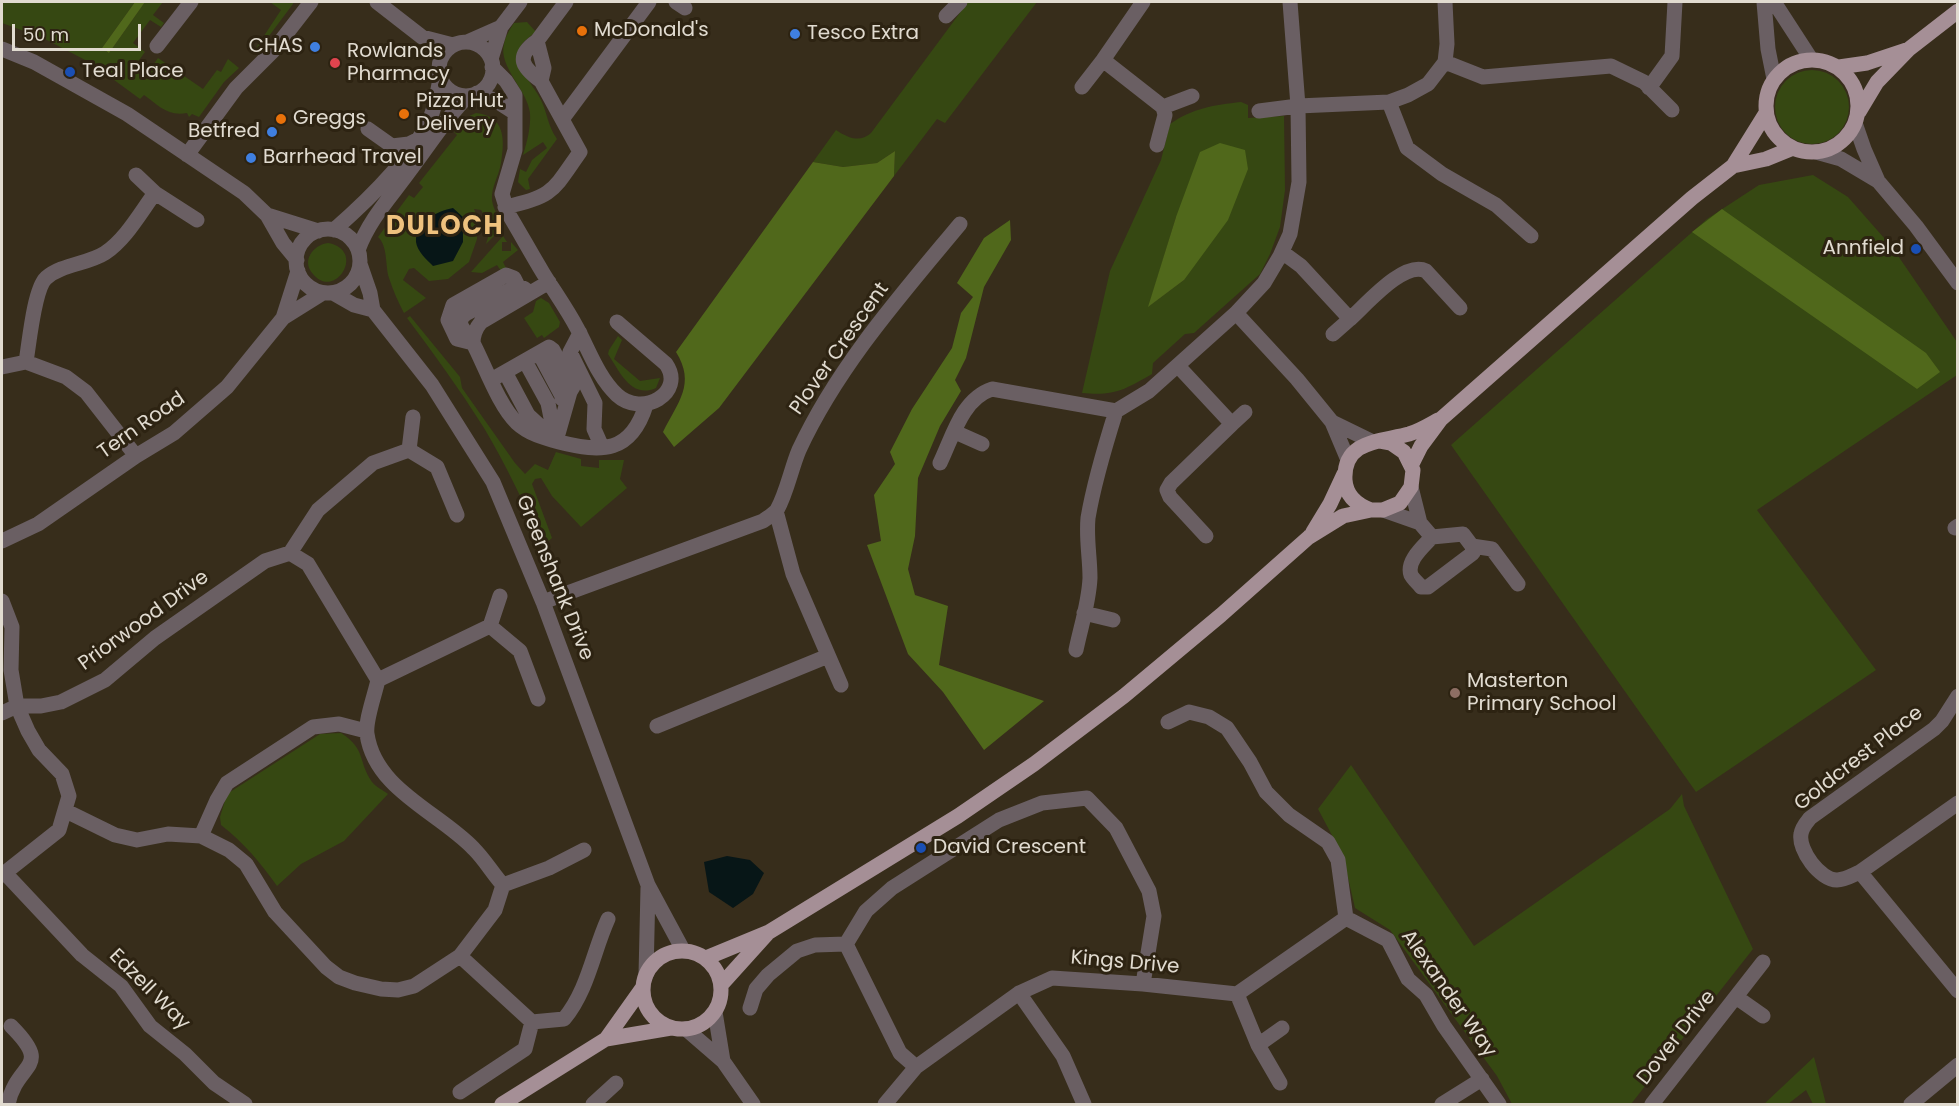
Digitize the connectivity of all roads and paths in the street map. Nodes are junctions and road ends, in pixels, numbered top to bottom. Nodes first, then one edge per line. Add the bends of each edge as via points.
1 (190, 2) edge
2 (310, 2) edge
3 (377, 2) edge
4 (520, 2) edge
5 (566, 2) edge
6 (649, 2) edge
7 (960, 2) edge
8 (1143, 2) edge
9 (1290, 2) edge
10 (1445, 2) edge
11 (1675, 2) edge
12 (1764, 2) edge
13 (1774, 2) edge
14 (1958, 11) edge
15 (946, 16) dead end
16 (501, 27) junction
17 (422, 37) junction
18 (460, 44) junction
19 (157, 45) dead end
20 (2, 49) edge
21 (1909, 49) junction
22 (1811, 59) junction
23 (1104, 60) junction
24 (1445, 62) junction
25 (491, 63) junction
26 (1839, 67) junction
27 (440, 72) junction
28 (1774, 79) junction
29 (1082, 87) dead end
30 (1649, 88) junction
31 (472, 95) junction
32 (1192, 96) dead end
33 (1389, 102) junction
34 (1298, 106) junction
35 (1163, 107) junction
36 (1672, 110) dead end
37 (1259, 111) dead end
38 (515, 113) junction
39 (1766, 113) junction
40 (1857, 117) junction
41 (563, 118) junction
42 (368, 129) dead end
43 (418, 139) junction
44 (1157, 145) dead end
45 (392, 146) junction
46 (1793, 148) junction
47 (1816, 152) junction
48 (187, 155) junction
49 (1733, 166) junction
50 (394, 171) junction
51 (136, 175) dead end
52 (1878, 181) junction
53 (155, 193) junction
54 (505, 207) junction
55 (267, 214) junction
56 (197, 220) dead end
57 (960, 224) dead end
58 (334, 230) junction
59 (318, 231) junction
60 (1531, 236) dead end
61 (1282, 252) junction
62 (359, 257) junction
63 (297, 265) junction
64 (549, 282) junction
65 (1958, 283) edge
66 (328, 293) junction
67 (1460, 308) dead end
68 (373, 310) junction
69 (1236, 313) junction
70 (283, 318) junction
71 (1350, 319) junction
72 (617, 322) dead end
73 (580, 333) junction
74 (1333, 334) dead end
75 (543, 351) junction
76 (26, 362) junction
77 (1178, 366) junction
78 (2, 367) edge
79 (507, 371) junction
80 (646, 405) junction
81 (1116, 411) junction
82 (1245, 412) dead end
83 (413, 417) dead end
84 (1441, 419) junction
85 (1332, 422) junction
86 (1232, 424) junction
87 (955, 432) junction
88 (556, 441) junction
89 (1377, 442) junction
90 (982, 444) dead end
91 (602, 447) junction
92 (409, 450) junction
93 (136, 456) junction
94 (940, 463) dead end
95 (1411, 465) junction
96 (1346, 467) junction
97 (1412, 487) junction
98 (1377, 510) junction
99 (776, 512) junction
100 (457, 515) dead end
101 (1420, 523) junction
102 (1206, 536) dead end
103 (1309, 537) junction
104 (1432, 537) junction
105 (2, 541) edge
106 (1472, 546) junction
107 (290, 553) junction
108 (1518, 584) dead end
109 (500, 596) dead end
110 (2, 601) edge
111 (543, 602) junction
112 (1084, 613) junction
113 (1113, 620) dead end
114 (490, 626) junction
115 (1076, 650) dead end
116 (828, 656) junction
117 (378, 680) junction
118 (841, 685) dead end
119 (1958, 696) edge
120 (538, 699) dead end
121 (17, 706) junction
122 (2, 713) edge
123 (1168, 722) dead end
124 (657, 726) dead end
125 (366, 731) junction
126 (1958, 803) edge
127 (66, 811) junction
128 (201, 836) junction
129 (584, 850) dead end
130 (1860, 872) junction
131 (3, 873) edge
132 (503, 885) junction
133 (648, 885) junction
134 (1346, 918) junction
135 (609, 919) dead end
136 (769, 932) junction
137 (846, 944) junction
138 (682, 950) junction
139 (460, 956) junction
140 (706, 958) junction
141 (1763, 962) dead end
142 (644, 981) junction
143 (1143, 984) junction
144 (722, 985) junction
145 (1958, 991) edge
146 (1019, 993) junction
147 (1237, 994) junction
148 (1736, 997) junction
149 (750, 1008) dead end
150 (715, 1012) junction
151 (1762, 1016) dead end
152 (532, 1022) junction
153 (11, 1026) dead end
154 (679, 1028) junction
155 (1282, 1028) dead end
156 (606, 1039) junction
157 (1257, 1044) junction
158 (723, 1061) junction
159 (1958, 1065) edge
160 (915, 1067) junction
161 (1482, 1079) junction
162 (616, 1083) dead end
163 (1280, 1083) dead end
164 (460, 1092) dead end
165 (8, 1104) edge
166 (245, 1104) edge
167 (502, 1104) edge
168 (593, 1104) edge
169 (753, 1104) edge
170 (885, 1104) edge
171 (1084, 1104) edge
172 (1442, 1104) edge
173 (1498, 1104) edge
174 (1652, 1104) edge
175 (1911, 1104) edge

1 - 19 street
2 - 48 street via 273,51 236,88
3 - 17 street
4 - 16 street
5 - 41 street via 537,41 544,68 541,81
6 - 41 street
7 - 15 street
8 - 23 street
9 - 34 street
10 - 24 street
11 - 30 street via 1672,56
12 - 28 street
13 - 22 street
14 - 21 main road
16 - 18 street
16 - 25 street
17 - 18 street
17 - 27 street
18 - 25 street via 483,48
18 - 27 street via 443,54
20 - 48 street via 77,85
21 - 26 main road via 1867,63
21 - 40 main road via 1877,82
22 - 26 main road
22 - 28 main road via 1784,68
23 - 29 street
23 - 35 street
24 - 30 street via 1483,77 1611,66
24 - 33 street via 1428,84
25 - 31 street via 489,82
25 - 38 street via 515,95
26 - 40 main road via 1855,87
27 - 31 street via 452,92
27 - 43 street via 429,121
28 - 39 main road
30 - 36 street
31 - 38 street via 498,102
31 - 62 street via 452,112 366,229
32 - 35 street
33 - 34 street
33 - 60 street via 1407,148 1442,174 1496,205
34 - 37 street
34 - 61 street via 1299,182 1290,234
35 - 44 street via 1165,115
38 - 54 street via 515,150 502,194
39 - 46 main road via 1780,140
39 - 49 main road
40 - 47 main road via 1840,143
40 - 52 street via 1864,149
41 - 54 street via 580,152 548,194
42 - 45 street
43 - 45 street
43 - 50 street
45 - 50 street
46 - 47 main road
46 - 49 main road
47 - 52 street via 1841,159
48 - 55 street via 244,193
49 - 84 main road
50 - 58 street
51 - 53 street
52 - 65 street
53 - 56 street
53 - 76 street via 120,241 104,254 45,278 32,320
54 - 64 street
55 - 59 street
55 - 63 street
57 - 99 street, Plover Crescent via 893,305 815,415
58 - 59 street
58 - 62 street via 348,236
59 - 63 street via 301,244
61 - 69 street via 1263,283
61 - 71 street via 1302,266
62 - 66 street via 357,275 351,284
62 - 68 street, Greenshank Drive
63 - 66 street via 305,283
63 - 70 street, Tern Road
64 - 73 street
64 - 79 street via 462,317 462,329 473,343
66 - 68 street
66 - 70 street, Tern Road
67 - 71 street via 1420,268 1399,275
68 - 111 street, Greenshank Drive via 432,385 493,482
69 - 77 street
69 - 85 street
70 - 93 street, Tern Road via 227,387 174,433
71 - 74 street
72 - 80 street via 671,370 669,388
73 - 80 street via 608,385 624,401
73 - 91 street via 570,352 595,403 594,429
75 - 79 street
75 - 88 street via 562,396
75 - 88 street via 570,392
76 - 78 street
76 - 93 street via 66,377 86,392
77 - 81 street via 1149,391
77 - 86 street
79 - 88 street via 541,407
79 - 88 street via 508,413 539,437
80 - 91 street via 640,424 629,436
81 - 87 street via 992,389 971,400
81 - 112 street via 1089,517 1090,580
82 - 86 street
83 - 92 street
84 - 89 main road via 1412,433
84 - 95 main road
85 - 89 street
85 - 96 street
86 - 102 street via 1167,490
87 - 90 street
87 - 94 street
88 - 91 street via 593,449
89 - 95 main road via 1398,447
89 - 96 main road via 1358,448
92 - 100 street via 437,467
92 - 107 street via 373,463 318,510
93 - 105 street, Tern Road via 38,524
95 - 97 main road
96 - 98 main road via 1349,495 1358,504
96 - 103 main road via 1330,504
97 - 98 main road via 1400,503
97 - 101 street
98 - 101 street
98 - 103 main road via 1344,516
99 - 111 street via 763,521
99 - 116 street via 794,574
101 - 104 street
103 - 136 main road via 1124,696 1034,764 958,816
104 - 106 street via 1463,534
104 - 106 street via 1410,564 1411,575 1421,586 1428,587 1473,553
106 - 108 street via 1492,549
107 - 117 street via 308,564
107 - 121 street, Priorwood Drive via 265,561 155,638 105,680 61,702
109 - 114 street
110 - 121 street via 12,627 11,670
111 - 133 street, Greenshank Drive
112 - 113 street
112 - 115 street
114 - 117 street
114 - 120 street via 520,651
116 - 118 street
116 - 124 street
117 - 125 street
119 - 130 street, Goldcrest Place via 1934,729 1803,826 1801,841 1810,862 1826,878 1845,879
121 - 122 street
121 - 127 street via 39,750 62,774 69,796
123 - 134 street via 1189,712 1209,717 1227,728 1266,792 1289,815 1328,842 1338,860
125 - 128 street via 339,724 313,728 227,783
125 - 132 street via 373,758 382,770 411,799 474,849
126 - 130 street
127 - 128 street via 116,835 137,840 168,834
127 - 131 street via 59,830
128 - 139 street via 229,849 246,864 275,912 339,977 381,990 398,990 414,986
129 - 132 street
130 - 145 street
131 - 166 street, Edzell Way via 82,955 121,986 150,1026 213,1083
132 - 139 street via 495,910
133 - 138 street
133 - 142 street
134 - 147 street
134 - 161 street, Alexander Way via 1388,940 1408,979 1426,995
135 - 152 street via 592,967 564,1019
136 - 140 main road
136 - 144 main road
137 - 143 street via 866,911 892,888 999,820 1042,803 1087,798 1116,828 1149,891 1154,916
137 - 149 street via 815,945 797,951 756,989
137 - 160 street via 900,1053
138 - 140 main road
138 - 142 main road via 657,960
139 - 152 street
140 - 144 main road
141 - 148 street, Dover Drive
142 - 154 main road via 650,1012 663,1024
142 - 156 main road
143 - 146 street, Kings Drive via 1052,978
143 - 147 street, Kings Drive
144 - 150 main road
146 - 160 street, Kings Drive
146 - 171 street via 1063,1056
147 - 157 street
148 - 151 street, Dover Drive
148 - 174 street, Dover Drive
150 - 154 main road via 702,1024
150 - 158 street
152 - 164 street via 525,1049
153 - 165 street via 32,1052 31,1063 16,1080
154 - 156 main road
154 - 158 street
155 - 157 street
156 - 167 main road
157 - 163 street
158 - 169 street
159 - 175 street
160 - 170 street, Kings Drive
161 - 172 street
161 - 173 street
162 - 168 street

